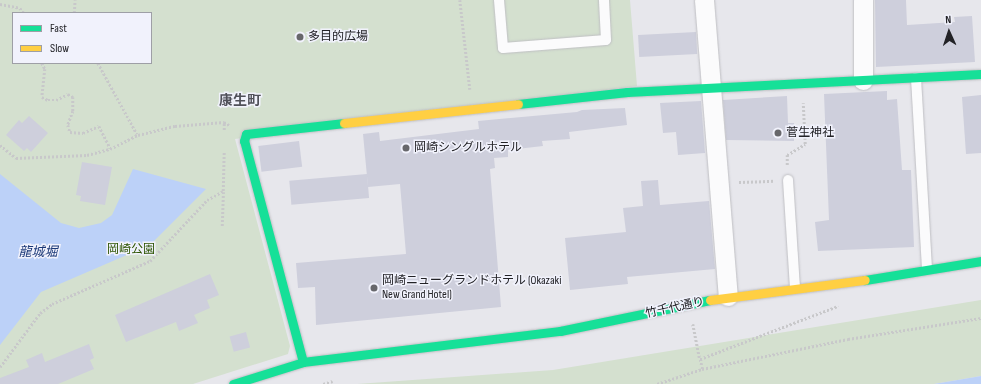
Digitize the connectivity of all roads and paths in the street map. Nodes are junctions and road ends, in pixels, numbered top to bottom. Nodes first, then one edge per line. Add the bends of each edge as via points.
1 (75, 0) edge
2 (460, 0) edge
3 (499, 0) edge
4 (604, 0) edge
5 (704, 0) edge
6 (863, 0) edge
7 (0, 4) edge
8 (23, 12) edge
9 (74, 12) edge
10 (42, 64) edge
11 (99, 64) edge
12 (981, 74) edge
13 (916, 78) junction
14 (863, 80) junction
15 (801, 84) junction
16 (712, 89) junction
17 (473, 109) junction
18 (224, 122) junction
19 (246, 134) junction
20 (138, 135) junction
21 (224, 137) dead end
22 (224, 145) dead end
23 (0, 146) edge
24 (110, 148) junction
25 (788, 180) junction
26 (718, 183) junction
27 (223, 191) junction
28 (222, 226) dead end
29 (981, 261) edge
30 (927, 269) junction
31 (795, 287) junction
32 (728, 296) junction
33 (844, 304) dead end
34 (689, 306) junction
35 (981, 318) edge
36 (700, 359) junction
37 (303, 362) junction
38 (0, 367) edge
39 (702, 369) junction
40 (233, 384) edge
41 (657, 384) edge

1 - 9 path
2 - 17 path
3 - 4 lane via 503,48 606,40
5 - 16 street
6 - 14 street
7 - 8 path via 20,8
10 - 24 path via 45,69 42,97 48,100 56,100 68,94 73,97 73,111 68,125 70,132 83,133 99,126
11 - 20 path
12 - 13 street
13 - 14 street
13 - 30 lane
14 - 15 street
15 - 16 street
15 - 25 path via 805,144 787,155
16 - 17 street via 627,92
16 - 26 street
17 - 19 street
18 - 19 path
18 - 20 path via 175,126
18 - 21 path
19 - 37 street via 244,141
20 - 24 path
22 - 27 path
23 - 24 path via 16,158 38,159 87,155
25 - 26 path
25 - 31 lane
26 - 32 street
27 - 28 path
27 - 38 path via 207,200 150,261 52,304 40,313
29 - 30 street, 竹千代通り
30 - 31 street, 竹千代通り via 878,279
31 - 32 street, 竹千代通り
32 - 34 street, 竹千代通り
33 - 36 path
34 - 36 path
34 - 37 street, 竹千代通り via 560,331
35 - 39 path via 848,339
36 - 39 path
37 - 40 street
39 - 41 path

